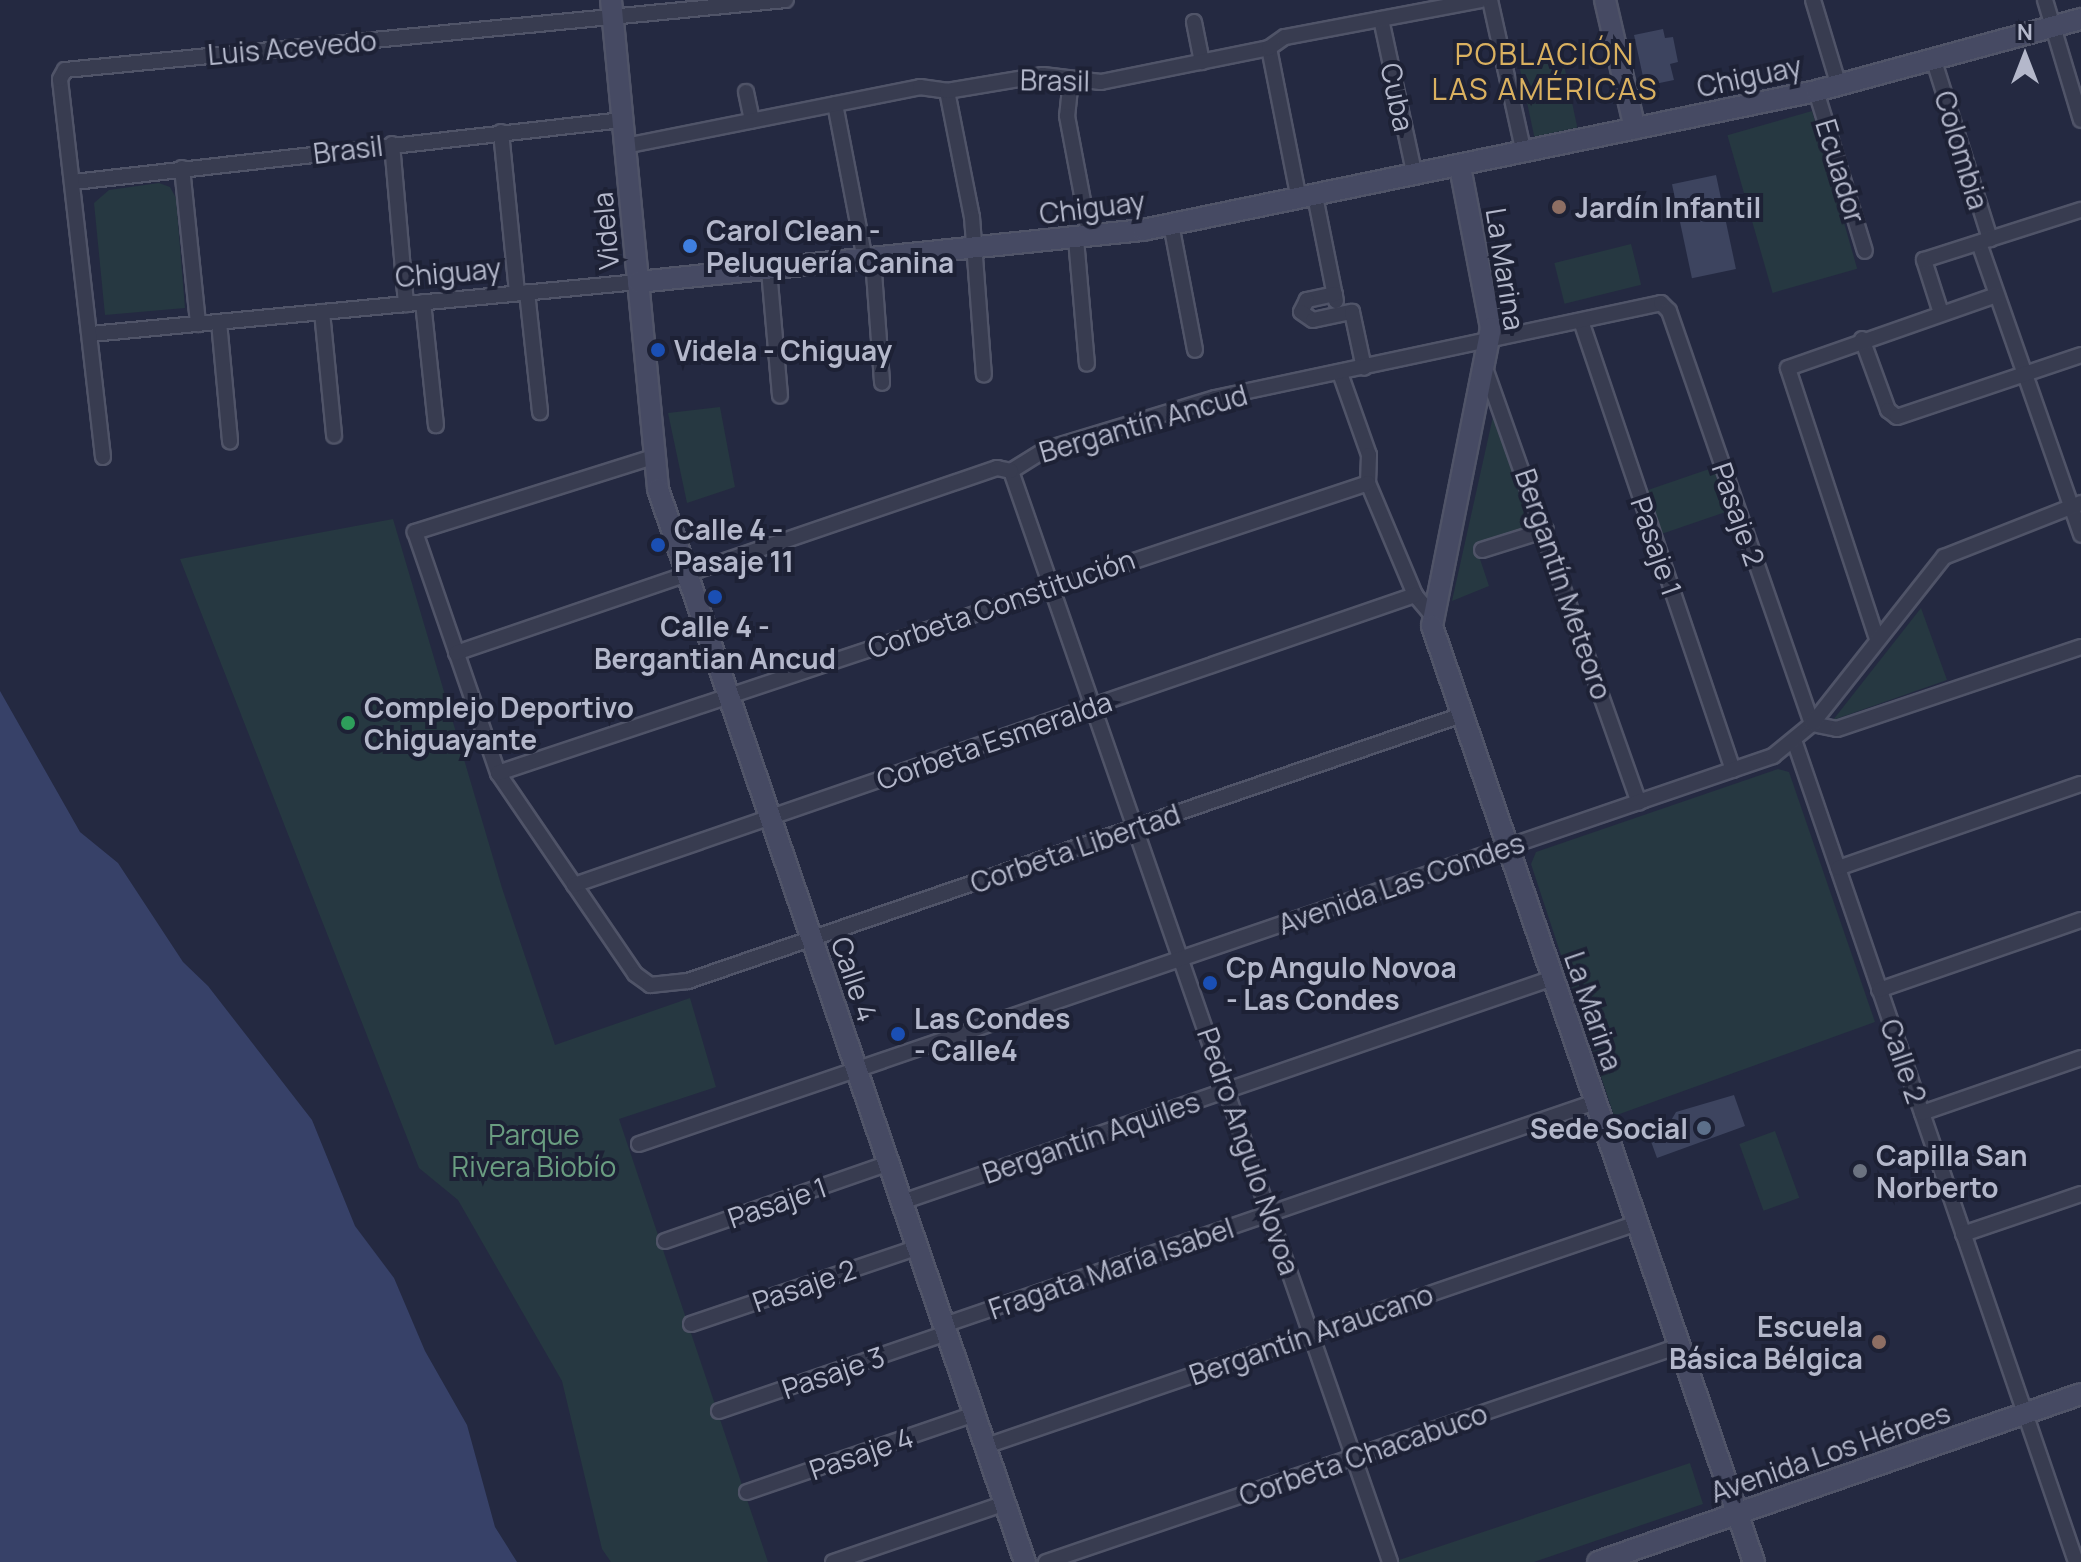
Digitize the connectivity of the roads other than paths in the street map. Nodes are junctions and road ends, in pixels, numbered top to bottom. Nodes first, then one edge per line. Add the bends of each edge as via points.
1 (786, 0) edge
2 (1481, 0) edge
3 (1490, 0) edge
4 (1605, 0) edge
5 (1813, 0) edge
6 (2045, 0) edge
7 (611, 8) edge
8 (1381, 19) junction
9 (2081, 19) edge
10 (1194, 22) dead end
11 (2052, 28) junction
12 (1269, 48) junction
13 (1934, 61) junction
14 (1202, 62) junction
15 (1071, 79) junction
16 (1839, 86) junction
17 (947, 91) junction
18 (1816, 91) junction
19 (746, 92) dead end
20 (835, 104) junction
21 (622, 120) junction
22 (752, 120) junction
23 (2081, 120) edge
24 (1635, 129) junction
25 (501, 132) junction
26 (392, 144) junction
27 (625, 146) junction
28 (1524, 153) junction
29 (1460, 167) junction
30 (182, 168) junction
31 (1415, 176) junction
32 (74, 182) junction
33 (1307, 197) junction
34 (2081, 210) edge
35 (1171, 224) junction
36 (1083, 238) junction
37 (1984, 241) junction
38 (974, 249) junction
39 (1865, 251) dead end
40 (869, 259) junction
41 (769, 270) junction
42 (638, 282) junction
43 (522, 293) junction
44 (1335, 294) junction
45 (1997, 295) junction
46 (423, 302) junction
47 (406, 304) junction
48 (1664, 305) joint
49 (322, 312) junction
50 (1941, 313) junction
51 (1339, 314) junction
52 (1581, 321) junction
53 (219, 322) junction
54 (198, 324) junction
55 (91, 334) junction
56 (1862, 339) junction
57 (1490, 342) junction
58 (1195, 350) dead end
59 (2081, 355) edge
60 (1087, 364) dead end
61 (1364, 368) junction
62 (1485, 368) junction
63 (1340, 373) junction
64 (2025, 374) junction
65 (984, 375) dead end
66 (882, 383) dead end
67 (780, 396) dead end
68 (540, 412) dead end
69 (436, 425) dead end
70 (334, 435) dead end
71 (230, 441) dead end
72 (103, 457) dead end
73 (653, 457) junction
74 (1011, 471) junction
75 (1368, 483) junction
76 (2076, 505) edge
77 (1546, 530) junction
78 (2081, 535) edge
79 (1482, 550) dead end
80 (685, 574) junction
81 (1054, 585) junction
82 (1415, 595) junction
83 (1430, 613) junction
84 (1877, 639) junction
85 (2081, 647) edge
86 (456, 653) junction
87 (727, 696) junction
88 (1096, 705) junction
89 (1462, 715) junction
90 (1812, 724) junction
91 (1794, 740) junction
92 (1733, 770) junction
93 (498, 773) junction
94 (2081, 784) edge
95 (1639, 802) junction
96 (769, 818) junction
97 (1138, 826) junction
98 (1507, 847) junction
99 (1838, 868) junction
100 (574, 885) junction
101 (2081, 920) edge
102 (811, 938) junction
103 (1183, 958) junction
104 (1553, 978) junction
105 (1879, 990) junction
106 (2081, 1058) edge
107 (857, 1070) junction
108 (1228, 1090) junction
109 (1595, 1102) junction
110 (1922, 1113) junction
111 (639, 1144) dead end
112 (889, 1163) junction
113 (2081, 1194) edge
114 (902, 1202) junction
115 (1271, 1213) junction
116 (1637, 1223) junction
117 (1963, 1234) junction
118 (665, 1241) dead end
119 (918, 1247) junction
120 (691, 1324) dead end
121 (946, 1329) junction
122 (1312, 1334) junction
123 (1679, 1346) junction
124 (2081, 1394) edge
125 (719, 1411) dead end
126 (975, 1414) junction
127 (2025, 1414) junction
128 (986, 1446) junction
129 (1354, 1457) junction
130 (747, 1492) dead end
131 (1005, 1503) junction
132 (1737, 1514) junction
133 (2074, 1560) edge
134 (833, 1562) edge
135 (1025, 1562) edge
136 (1046, 1562) edge
137 (1390, 1562) edge
138 (1598, 1562) edge
139 (1754, 1562) edge

1 - 7 street, Luis Acevedo
2 - 8 street, Brasil
3 - 28 street
4 - 24 street
5 - 16 street, Ecuador
6 - 11 street
7 - 21 street, Videla
7 - 32 street, Luis Acevedo via 65,70 60,79
8 - 12 street, Brasil via 1280,38
8 - 31 street, Cuba
9 - 11 street, Chiguay
10 - 14 street
11 - 13 street, Chiguay
11 - 23 street
12 - 14 street, Brasil
12 - 33 street
13 - 16 street, Chiguay
13 - 37 street, Colombia
14 - 15 street, Brasil via 1095,83
15 - 17 street, Brasil via 1043,75
15 - 36 street via 1067,116
16 - 18 street, Chiguay
17 - 20 street, Brasil via 920,87
17 - 38 street
18 - 24 street, Chiguay
18 - 39 street, Ecuador
19 - 22 street
20 - 22 street, Brasil
20 - 40 street
21 - 25 street, Brasil
21 - 27 street, Videla
22 - 27 street, Brasil
24 - 28 street, Chiguay
25 - 26 street, Brasil
25 - 43 street
26 - 30 street, Brasil
26 - 47 street
27 - 42 street, Videla
28 - 29 street, Chiguay
29 - 31 street, Chiguay
29 - 57 street, La Marina
30 - 32 street, Brasil
30 - 54 street
31 - 33 street, Chiguay
32 - 55 street, Luis Acevedo
33 - 35 street, Chiguay
33 - 44 street
34 - 37 street
35 - 36 street, Chiguay
35 - 58 street
36 - 38 street, Chiguay
36 - 60 street
37 - 45 street, Colombia
37 - 50 street via 1924,260
38 - 40 street, Chiguay
38 - 65 street
40 - 41 street, Chiguay
40 - 66 street
41 - 42 street, Chiguay
41 - 67 street
42 - 43 street, Chiguay
42 - 73 street, Videla
43 - 46 street, Chiguay
43 - 68 street
44 - 51 street
44 - 51 street via 1307,300 1301,312 1313,320
45 - 50 street
45 - 64 street, Colombia
46 - 47 street, Chiguay
46 - 69 street
47 - 49 street, Chiguay
48 - 52 street, Bergantín Ancud
48 - 90 street, Pasaje 2
49 - 53 street, Chiguay
49 - 70 street
50 - 56 street
51 - 61 street via 1352,312
52 - 57 street, Bergantín Ancud
52 - 92 street, Pasaje 1
53 - 54 street, Chiguay
53 - 71 street
54 - 55 street, Chiguay
55 - 72 street, Luis Acevedo
56 - 64 street via 1888,410 1897,417
56 - 84 street via 1789,366
57 - 61 street, Bergantín Ancud
57 - 62 street, La Marina
59 - 64 street
61 - 63 street, Bergantín Ancud
62 - 77 street, Bergantín Meteoro
62 - 83 street, La Marina
63 - 74 street, Bergantín Ancud via 1196,403 1044,450
63 - 75 street, La Marina via 1369,455
64 - 76 street, Colombia
73 - 80 street, Calle 4
73 - 86 street, Corbeta Libertad via 415,532
74 - 80 street, Bergantín Ancud via 997,468
74 - 81 street, Pedro Angulo Novoa
75 - 81 street, Corbeta Constitución
75 - 82 street, La Marina
76 - 78 street, Colombia
76 - 84 street, Avenida Las Condes via 1954,550
77 - 79 street
77 - 95 street, Bergantín Meteoro
80 - 86 street, Bergantín Ancud
80 - 87 street, Calle 4
81 - 87 street, Corbeta Constitución
81 - 88 street, Pedro Angulo Novoa
82 - 83 street, La Marina
82 - 88 street, Corbeta Esmeralda
83 - 89 street, La Marina
84 - 90 street, Avenida Las Condes
85 - 90 street via 1837,729
86 - 93 street, Corbeta Libertad
87 - 93 street, Corbeta Constitución
87 - 96 street, Calle 4
88 - 96 street, Corbeta Esmeralda
88 - 97 street, Pedro Angulo Novoa
89 - 97 street, Corbeta Libertad
89 - 98 street, La Marina
90 - 91 street, Avenida Las Condes
91 - 92 street, Avenida Las Condes
91 - 99 street, Calle 2
92 - 95 street, Avenida Las Condes
93 - 100 street, Corbeta Libertad
94 - 99 street
95 - 98 street, Avenida Las Condes
96 - 100 street, Corbeta Esmeralda
96 - 102 street, Calle 4
97 - 102 street, Corbeta Libertad
97 - 103 street, Pedro Angulo Novoa
98 - 103 street, Avenida Las Condes
98 - 104 street, La Marina
99 - 105 street, Calle 2
100 - 102 street, Corbeta Libertad via 639,978 659,987
101 - 105 street
102 - 107 street, Calle 4
103 - 107 street, Avenida Las Condes
103 - 108 street, Pedro Angulo Novoa
104 - 108 street, Bergantín Aquiles
104 - 109 street, La Marina
105 - 110 street, Calle 2
106 - 110 street
107 - 111 street, Avenida Las Condes
107 - 112 street, Calle 4
108 - 114 street, Bergantín Aquiles
108 - 115 street, Pedro Angulo Novoa
109 - 115 street, Fragata María Isabel
109 - 116 street, La Marina
110 - 117 street, Calle 2
112 - 114 street, Calle 4
112 - 118 street, Pasaje 1
113 - 117 street
114 - 119 street, Calle 4
115 - 121 street, Fragata María Isabel
115 - 122 street, Pedro Angulo Novoa
116 - 122 street, Bergantín Araucano
116 - 123 street, La Marina
117 - 127 street, Calle 2
119 - 120 street, Pasaje 2
119 - 121 street, Calle 4
121 - 125 street, Pasaje 3
121 - 126 street, Calle 4
122 - 128 street, Bergantín Araucano
122 - 129 street, Pedro Angulo Novoa
123 - 129 street, Corbeta Chacabuco
123 - 132 street, La Marina
124 - 127 street, Avenida Los Héroes
126 - 128 street, Calle 4
126 - 130 street, Pasaje 4
127 - 132 street, Avenida Los Héroes
127 - 133 street, Calle 2
128 - 131 street, Calle 4
129 - 136 street, Corbeta Chacabuco
129 - 137 street, Pedro Angulo Novoa
131 - 134 street
131 - 135 street, Calle 4
132 - 138 street, Avenida Los Héroes
132 - 139 street, La Marina

